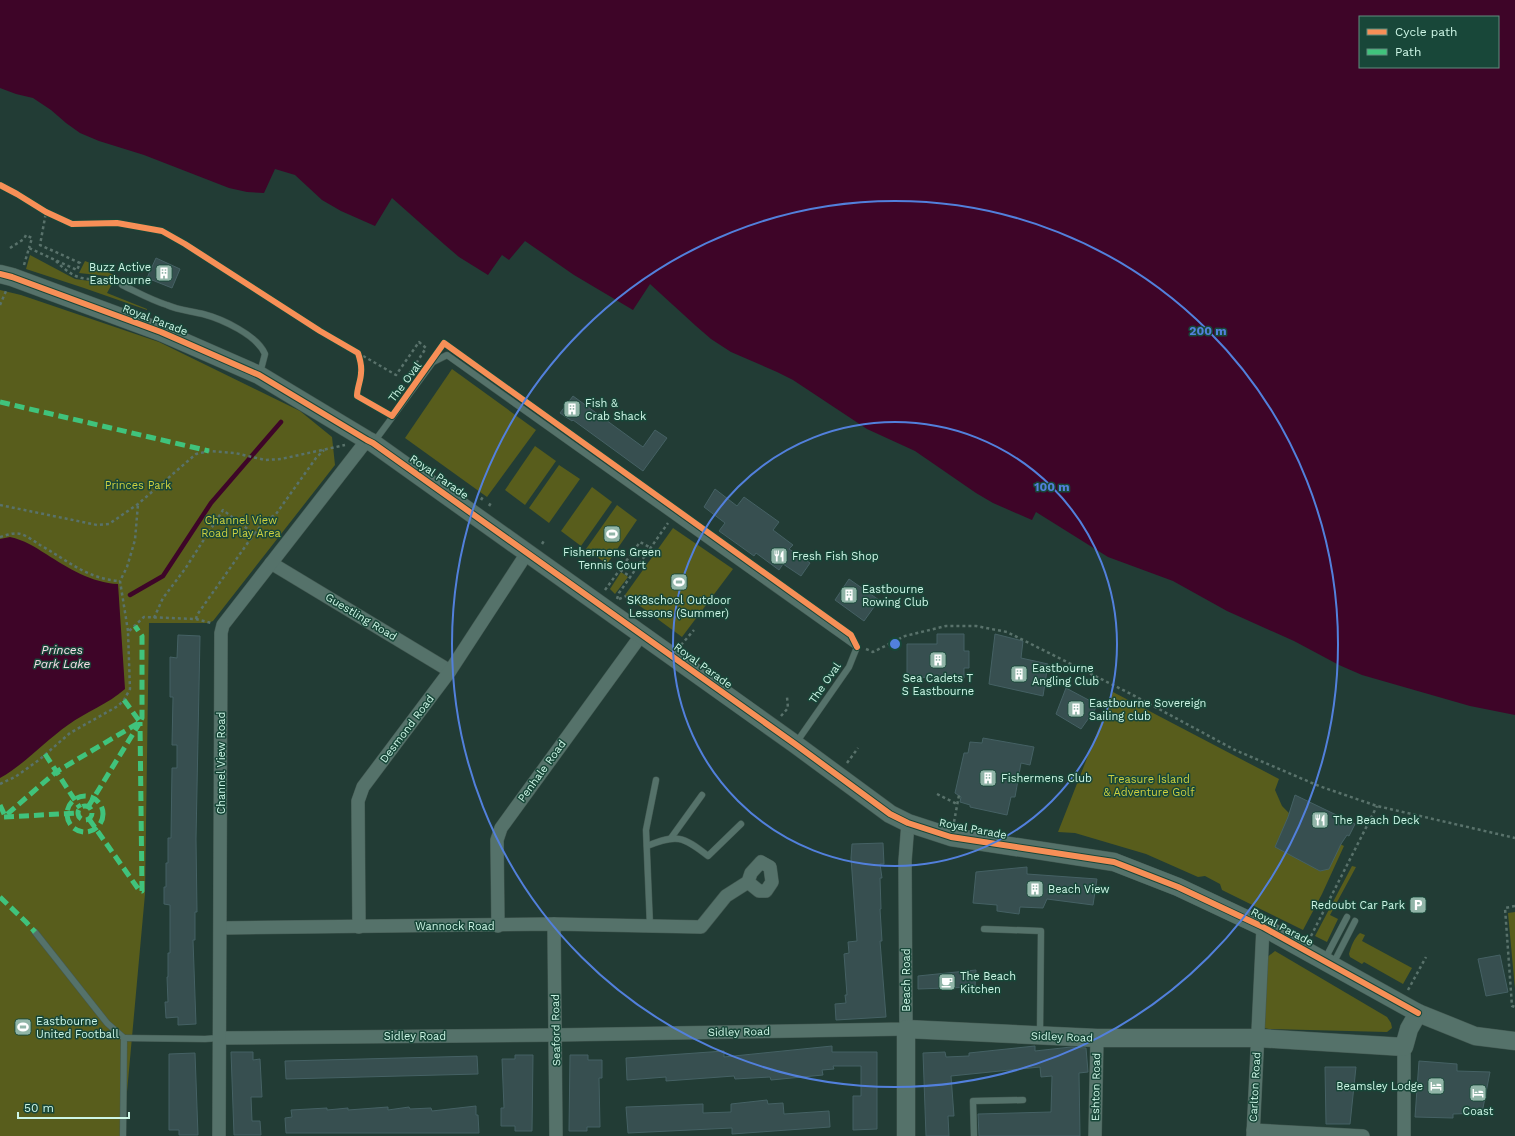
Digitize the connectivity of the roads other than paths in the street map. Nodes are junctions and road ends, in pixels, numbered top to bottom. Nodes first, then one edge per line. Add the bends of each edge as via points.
1 (0, 274) edge
2 (122, 285) road end
3 (259, 375) junction
4 (370, 441) junction
5 (534, 549) junction
6 (271, 563) junction
7 (642, 634) junction
8 (450, 671) junction
9 (795, 744) junction
10 (656, 780) dead end
11 (702, 795) dead end
12 (908, 823) junction
13 (741, 824) dead end
14 (671, 838) junction
15 (647, 846) junction
16 (748, 882) dead end
17 (1347, 917) dead end
18 (1355, 922) dead end
19 (554, 924) junction
20 (498, 926) junction
21 (650, 926) junction
22 (359, 927) junction
23 (1263, 927) junction
24 (221, 928) junction
25 (984, 929) dead end
26 (35, 932) dead end
27 (1329, 962) junction
28 (1418, 1013) junction
29 (906, 1030) junction
30 (556, 1035) junction
31 (1040, 1036) junction
32 (124, 1038) junction
33 (219, 1038) junction
34 (1097, 1038) junction
35 (1258, 1038) junction
36 (1515, 1041) edge
37 (1404, 1047) junction
38 (1023, 1100) dead end
39 (1253, 1133) edge
40 (123, 1136) edge
41 (219, 1136) edge
42 (556, 1136) edge
43 (906, 1136) edge
44 (974, 1136) edge
45 (1095, 1136) edge
46 (1363, 1136) edge
47 (1404, 1136) edge

1 - 3 street, Royal Parade via 161,332
2 - 3 lane via 167,306 220,320 250,337 265,354
3 - 4 street, Royal Parade
4 - 5 street, Royal Parade
4 - 6 street
4 - 9 lane, The Oval via 433,362 447,355 857,647 849,667
5 - 7 street, Royal Parade
5 - 8 street, Desmond Road
6 - 8 street, Guestling Road
6 - 24 street, Channel View Road via 223,626 221,633
7 - 9 street, Royal Parade
7 - 20 street, Penhale Road via 501,828 497,840
8 - 22 street, Desmond Road via 363,787 358,801
9 - 12 street, Royal Parade via 890,814
10 - 15 lane via 646,830
11 - 14 lane
12 - 23 street, Royal Parade via 951,837 1114,862 1178,887
12 - 29 street, Beach Road via 905,860
13 - 14 lane via 708,856 696,846 678,838
14 - 15 lane
15 - 21 lane
16 - 21 street, Wannock Road via 726,896 701,927
17 - 27 lane
18 - 27 lane
19 - 20 street, Wannock Road
19 - 21 street, Wannock Road
19 - 30 street, Seaford Road
20 - 22 street, Wannock Road
22 - 24 street, Wannock Road
23 - 27 street, Royal Parade
23 - 35 street, Royal Parade
24 - 33 street, Channel View Road
25 - 31 lane via 1041,931
26 - 32 lane via 107,1023
27 - 28 street, Royal Parade
28 - 36 street, Royal Parade via 1475,1036
28 - 37 street via 1409,1029
29 - 30 street, Sidley Road
29 - 31 street, Sidley Road
29 - 43 street, Beach Road
30 - 33 street, Sidley Road
30 - 42 street, Seaford Road
31 - 34 street, Sidley Road
32 - 33 lane
32 - 40 lane
33 - 41 street, Channel View Road
34 - 35 street, Sidley Road
34 - 45 street, Eshton Road
35 - 37 street
35 - 39 street, Carlton Road
37 - 47 street
38 - 44 lane via 973,1101
39 - 46 street

